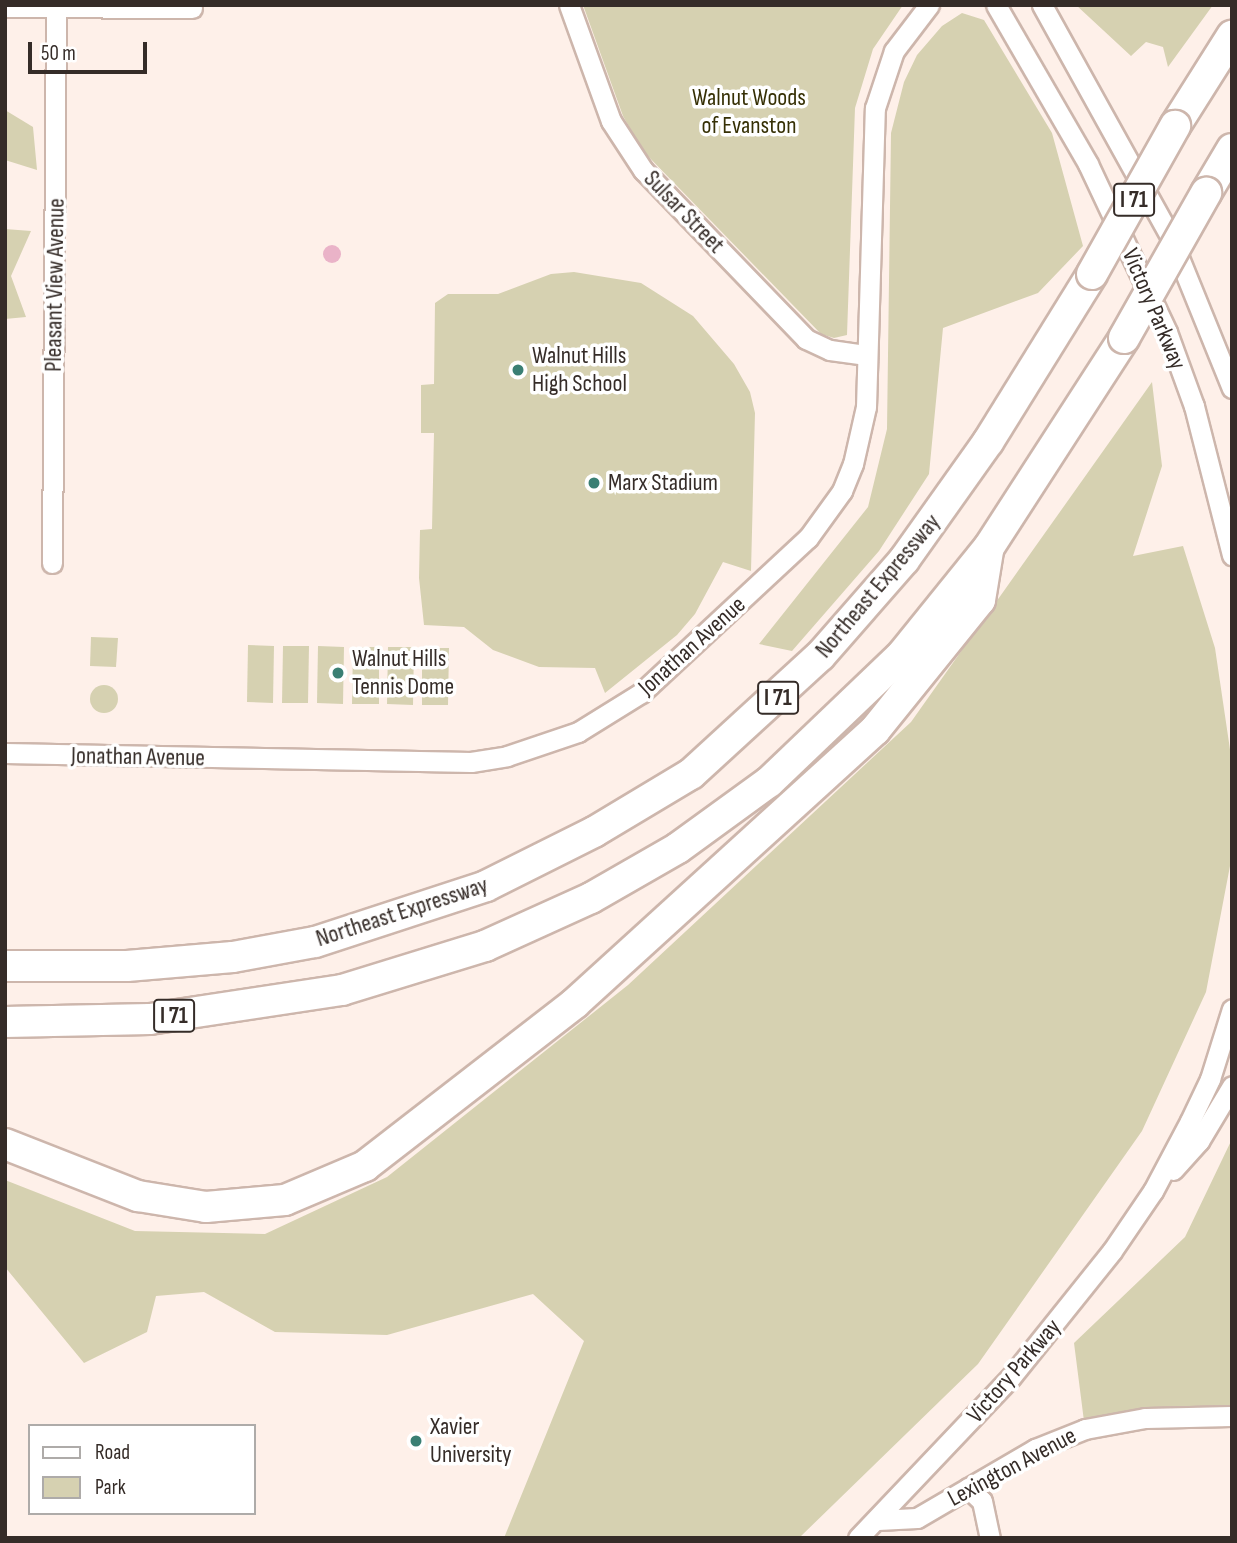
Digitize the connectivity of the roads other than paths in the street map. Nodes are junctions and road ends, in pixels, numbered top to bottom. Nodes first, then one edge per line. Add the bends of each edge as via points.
1 (569, 5) edge
2 (929, 5) edge
3 (996, 5) edge
4 (1042, 5) edge
5 (5, 7) edge
6 (56, 8) junction
7 (192, 8) dead end
8 (1232, 36) edge
9 (1232, 149) edge
10 (867, 355) junction
11 (1232, 387) edge
12 (989, 547) junction
13 (1232, 555) edge
14 (52, 563) dead end
15 (5, 753) edge
16 (5, 966) edge
17 (1232, 1009) edge
18 (5, 1022) edge
19 (1232, 1086) edge
20 (5, 1144) edge
21 (1153, 1191) junction
22 (1232, 1416) edge
23 (968, 1488) junction
24 (878, 1520) junction
25 (858, 1538) edge
26 (990, 1538) edge

1 - 10 street, Sulsar Street via 611,121 643,170 806,339 830,350
2 - 10 street, Jonathan Avenue via 894,51 875,108
3 - 13 street, Victory Parkway via 1088,164 1167,332 1194,405
4 - 11 street, Victory Parkway via 1171,238
5 - 6 street
6 - 7 street
6 - 14 street, Pleasant View Avenue
8 - 16 highway, Northeast Expressway / I 71, bridge via 982,453 904,560 820,656 691,774 594,832 486,886 315,942 233,957 127,966
9 - 12 highway, I 71, bridge via 1124,338
10 - 15 street, Jonathan Avenue via 861,436 842,491 827,516 798,549 641,693 578,732 507,756 433,764
12 - 18 highway, I 71 via 901,656 769,782 678,848 591,898 485,946 342,990 150,1019
12 - 20 highway via 980,600 875,730 575,1003 365,1166 285,1200 206,1207 138,1196
17 - 21 street, Victory Parkway via 1210,1079
19 - 21 street, Victory Parkway via 1199,1141
21 - 24 street, Victory Parkway via 1059,1321
22 - 23 street, Lexington Avenue via 1144,1418 1084,1429 1035,1448
23 - 24 street, Lexington Avenue via 918,1518
23 - 26 street via 982,1501
24 - 25 street, Victory Parkway

